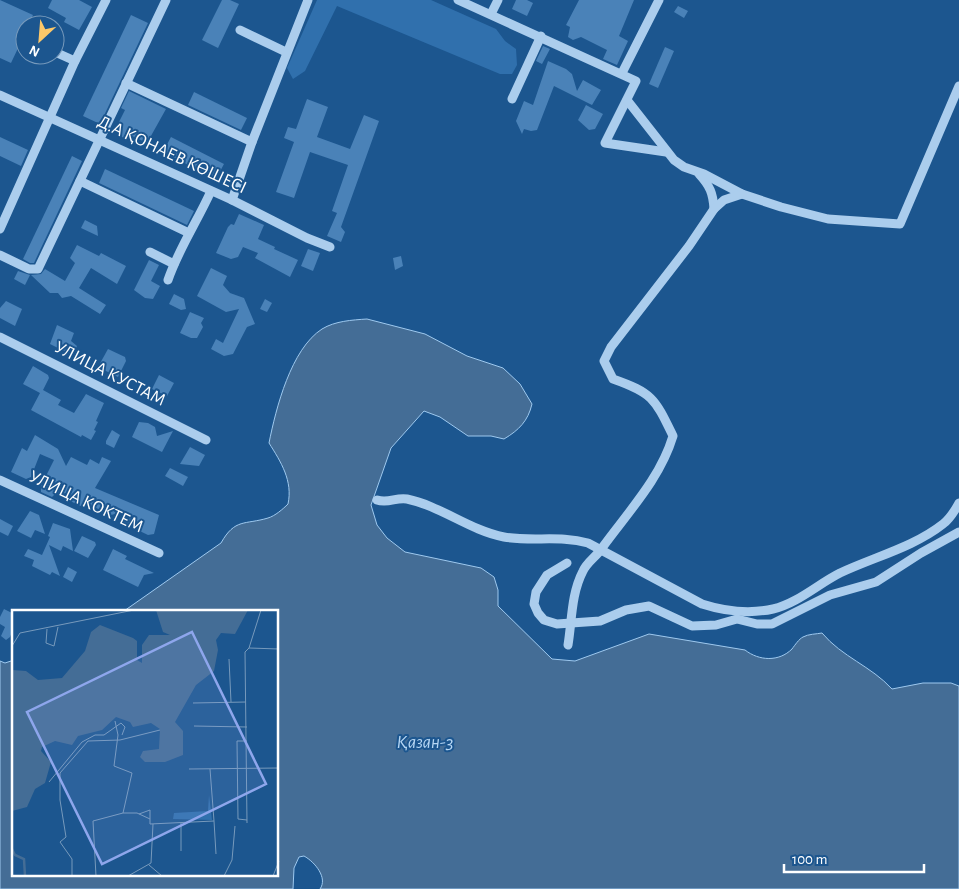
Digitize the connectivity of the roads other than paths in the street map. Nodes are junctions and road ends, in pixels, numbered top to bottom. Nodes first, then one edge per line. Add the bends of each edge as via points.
1 (106, 0) edge
2 (166, 0) edge
3 (308, 0) edge
4 (458, 0) edge
5 (498, 0) edge
6 (659, 0) edge
7 (491, 14) junction
8 (240, 30) dead end
9 (541, 36) junction
10 (286, 52) junction
11 (65, 57) edge
12 (75, 62) junction
13 (622, 73) junction
14 (126, 83) junction
15 (959, 86) edge
16 (0, 95) edge
17 (512, 99) dead end
18 (627, 100) junction
19 (50, 117) junction
20 (99, 139) junction
21 (252, 142) junction
22 (666, 152) junction
23 (697, 172) junction
24 (80, 181) junction
25 (211, 191) junction
26 (742, 194) junction
27 (232, 200) junction
28 (714, 209) junction
29 (0, 229) edge
30 (189, 233) junction
31 (330, 247) dead end
32 (150, 252) dead end
33 (0, 255) edge
34 (174, 264) junction
35 (168, 280) dead end
36 (0, 337) edge
37 (206, 440) dead end
38 (0, 480) edge
39 (377, 500) dead end
40 (959, 502) edge
41 (959, 532) edge
42 (602, 549) junction
43 (159, 553) dead end
44 (567, 563) dead end
45 (572, 623) junction
46 (568, 645) dead end

1 - 12 street
2 - 14 street
3 - 10 street
4 - 7 street
5 - 7 street
6 - 13 street
7 - 9 street
8 - 10 street
9 - 13 street
9 - 17 street
10 - 21 street
11 - 12 street
12 - 19 street
13 - 18 street via 636,81
14 - 20 street
14 - 21 street
15 - 26 street via 900,224 828,219
16 - 19 street, Д.А ҚОНАЕВ КӨШЕСІ
18 - 22 street
18 - 22 street via 605,143
19 - 20 street, Д.А ҚОНАЕВ КӨШЕСІ
19 - 29 street
20 - 24 street
20 - 25 street, Д.А ҚОНАЕВ КӨШЕСІ
21 - 27 street
22 - 23 street via 684,167
23 - 26 street
23 - 28 street via 710,186
24 - 30 street
24 - 33 street via 38,268 29,269
25 - 27 street, Д.А ҚОНАЕВ КӨШЕСІ
25 - 30 street
26 - 28 street via 724,200
27 - 31 street, Д.А ҚОНАЕВ КӨШЕСІ
28 - 42 street via 611,347 604,361 612,379 630,385 658,404 672,436 661,467
30 - 34 street
32 - 34 street
34 - 35 street
36 - 37 street, УЛИЦА КУСТАМ
38 - 43 street, УЛИЦА КОКТЕМ
39 - 42 street via 384,503 405,498 503,537 527,540 572,538
40 - 42 street via 944,524 919,538 840,573 794,601 759,611 718,609 702,604
41 - 45 street via 876,582 830,595 772,624 738,619 716,625 692,626 649,606 626,610 600,621
42 - 45 street via 583,570 574,593
44 - 45 street via 541,581 534,604 544,620 557,624
45 - 46 street

